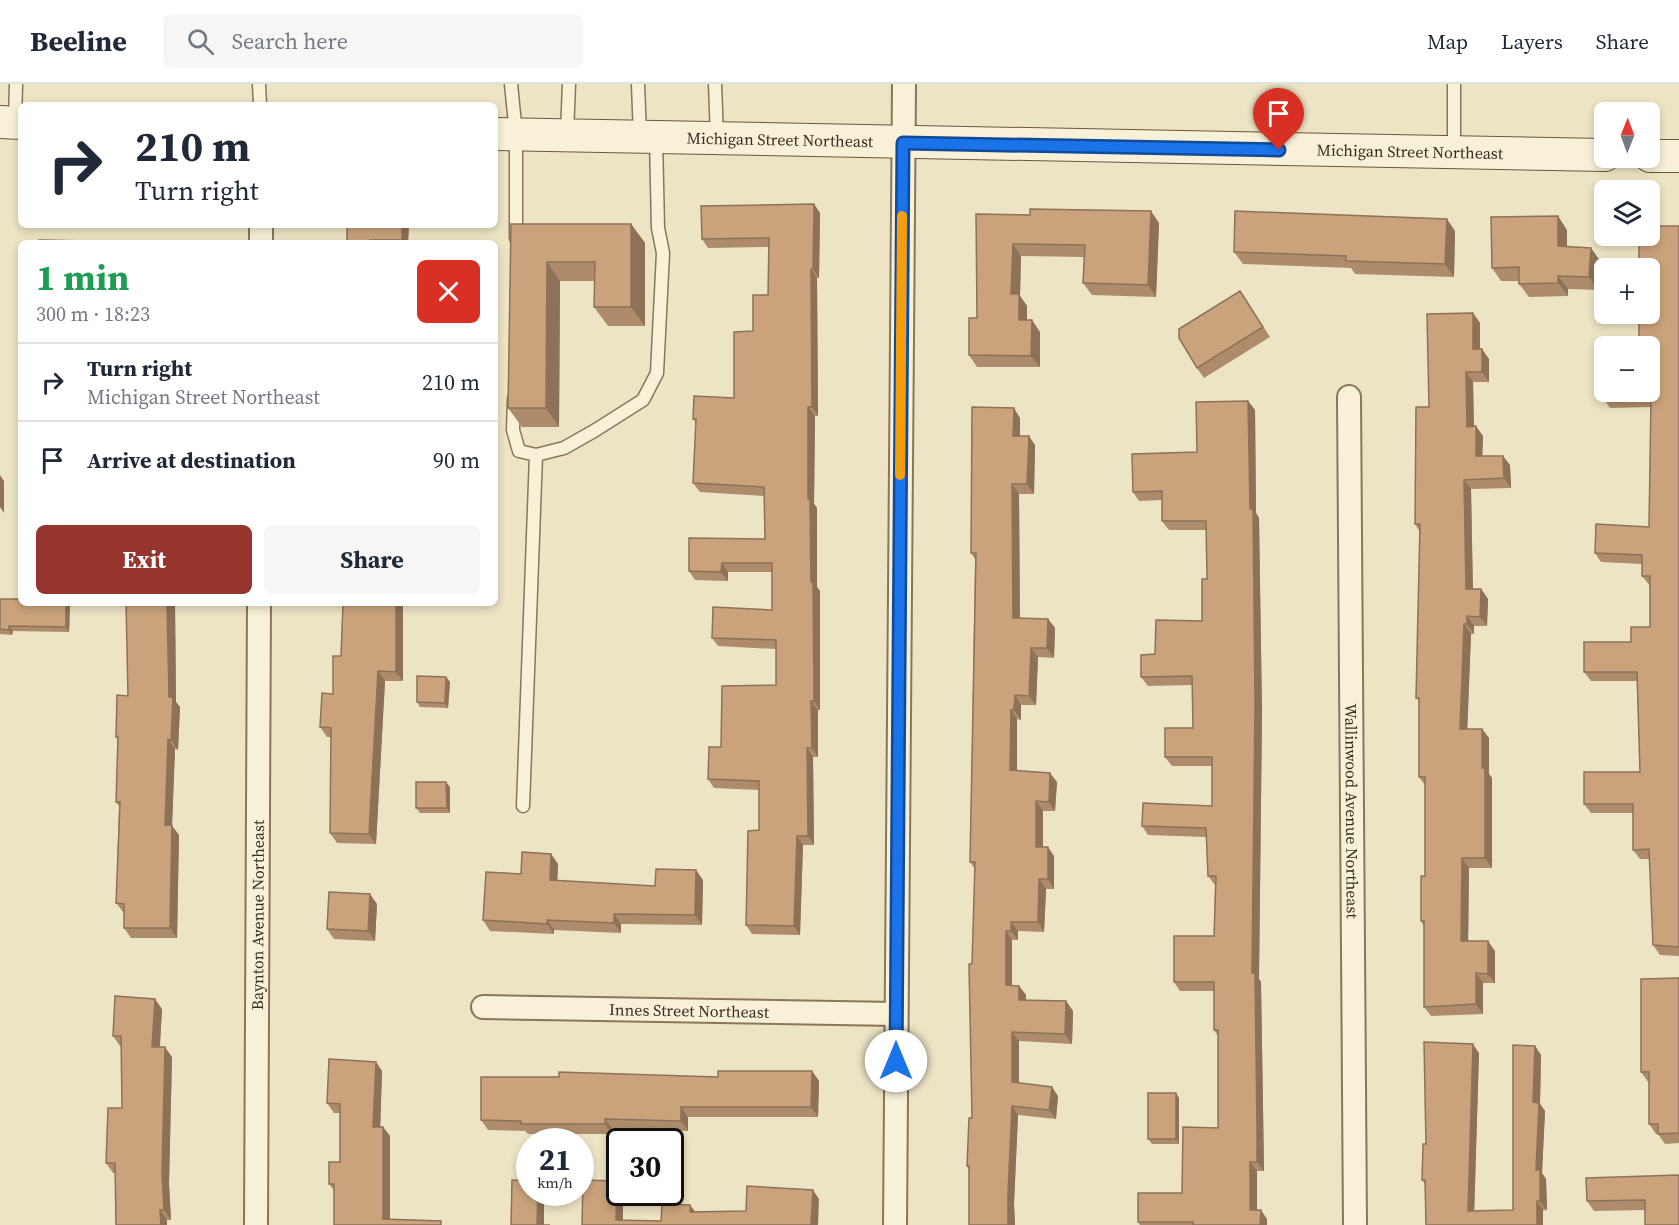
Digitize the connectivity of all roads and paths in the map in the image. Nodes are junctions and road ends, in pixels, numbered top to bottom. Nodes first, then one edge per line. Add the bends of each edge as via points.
1 (16, 84) edge
2 (259, 84) edge
3 (511, 84) edge
4 (569, 84) edge
5 (638, 84) edge
6 (715, 84) edge
7 (904, 84) edge
8 (1454, 84) edge
9 (260, 102) edge
10 (12, 123) edge
11 (505, 134) edge
12 (567, 135) junction
13 (648, 137) junction
14 (718, 139) junction
15 (903, 143) junction
16 (1454, 153) junction
17 (1594, 155) edge
18 (1660, 156) edge
19 (1679, 156) edge
20 (516, 252) edge
21 (514, 383) edge
22 (1349, 397) dead end
23 (536, 455) junction
24 (259, 606) edge
25 (523, 806) dead end
26 (483, 1008) dead end
27 (896, 1014) junction
28 (256, 1225) edge
29 (895, 1225) edge
30 (1355, 1225) edge

1 - 10 lane
2 - 9 lane
3 - 11 lane
4 - 12 lane
5 - 13 lane
6 - 14 lane
7 - 15 street
8 - 16 lane
11 - 12 main road, Michigan Street Northeast
11 - 20 lane
12 - 13 main road, Michigan Street Northeast
13 - 14 main road, Michigan Street Northeast
13 - 23 lane via 663,253 657,373 643,400 564,448
14 - 15 main road, Michigan Street Northeast
15 - 16 main road, Michigan Street Northeast
15 - 27 street
16 - 17 main road, Michigan Street Northeast
18 - 19 main road
21 - 23 lane via 513,430 519,451
22 - 30 street, Wallinwood Avenue Northeast
23 - 25 lane
24 - 28 street, Baynton Avenue Northeast
26 - 27 street, Innes Street Northeast
27 - 29 street

